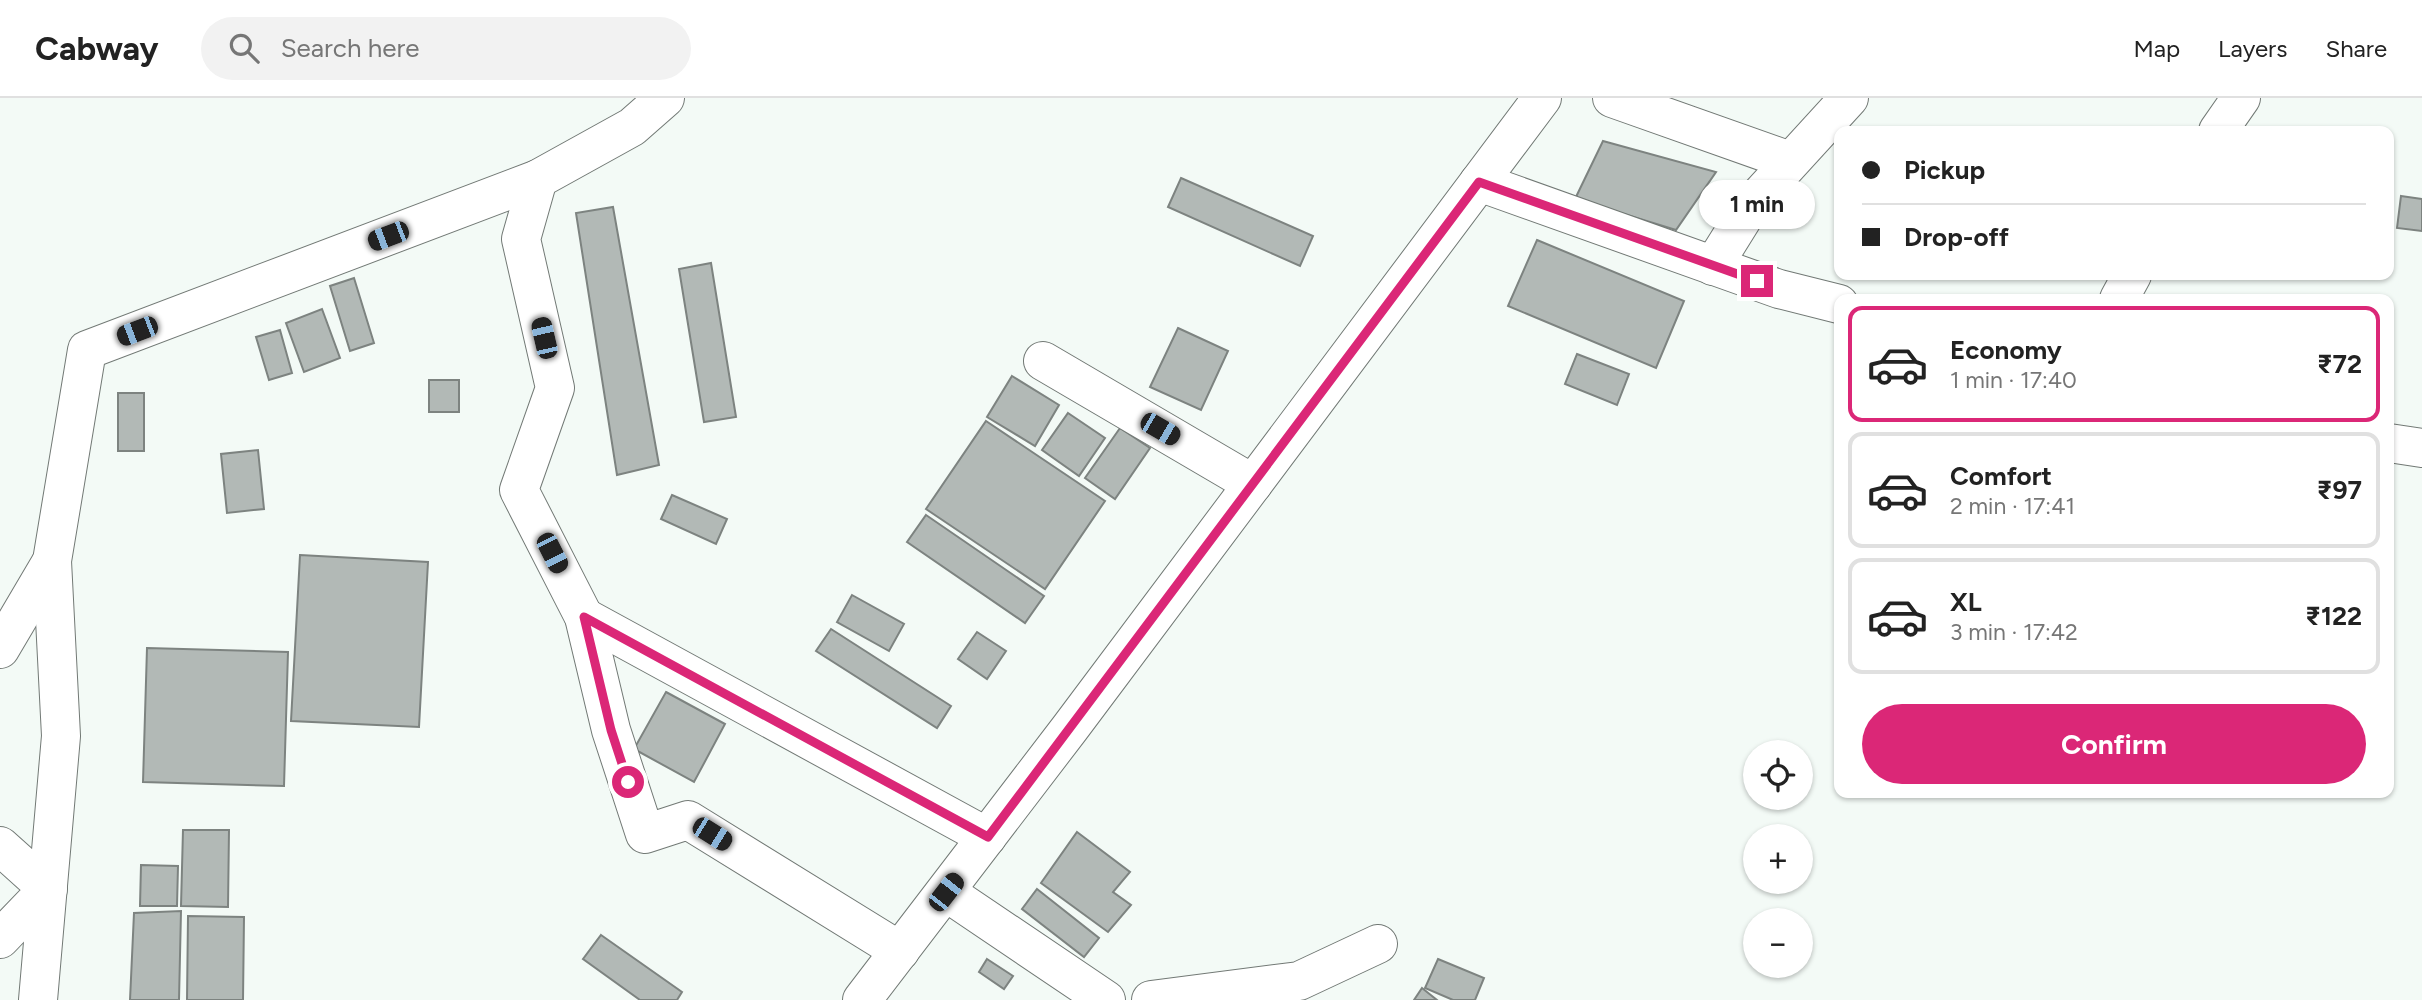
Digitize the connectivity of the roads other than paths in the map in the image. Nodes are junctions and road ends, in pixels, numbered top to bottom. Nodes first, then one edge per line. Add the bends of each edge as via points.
1 (665, 98) edge
2 (1542, 98) edge
3 (1612, 98) edge
4 (1849, 98) edge
5 (2241, 98) edge
6 (2221, 126) edge
7 (1790, 161) junction
8 (538, 179) junction
9 (1479, 182) junction
10 (1713, 266) junction
11 (1834, 303) edge
12 (1044, 361) dead end
13 (2394, 444) edge
14 (2422, 448) edge
15 (1253, 484) junction
16 (51, 561) junction
17 (584, 617) junction
18 (0, 649) edge
19 (988, 837) junction
20 (0, 846) edge
21 (48, 889) junction
22 (946, 892) junction
23 (0, 939) edge
24 (1378, 944) dead end
25 (900, 951) junction
26 (38, 1000) edge
27 (862, 1000) edge
28 (1106, 1000) edge
29 (1151, 1000) edge

1 - 8 street via 632,127
2 - 9 street
3 - 7 street
4 - 7 street
5 - 6 street
7 - 10 street via 1751,205
8 - 16 street via 87,350
8 - 17 street via 521,239 555,388 519,490
9 - 10 street
9 - 15 street
10 - 11 street
12 - 15 street
13 - 14 street
15 - 19 street
16 - 18 street
16 - 21 street via 61,736
17 - 19 street
17 - 25 street via 611,730 645,834 688,820
19 - 22 street
20 - 21 street
21 - 23 street
21 - 26 street
22 - 25 street
22 - 28 street
24 - 29 street via 1299,981
25 - 27 street

